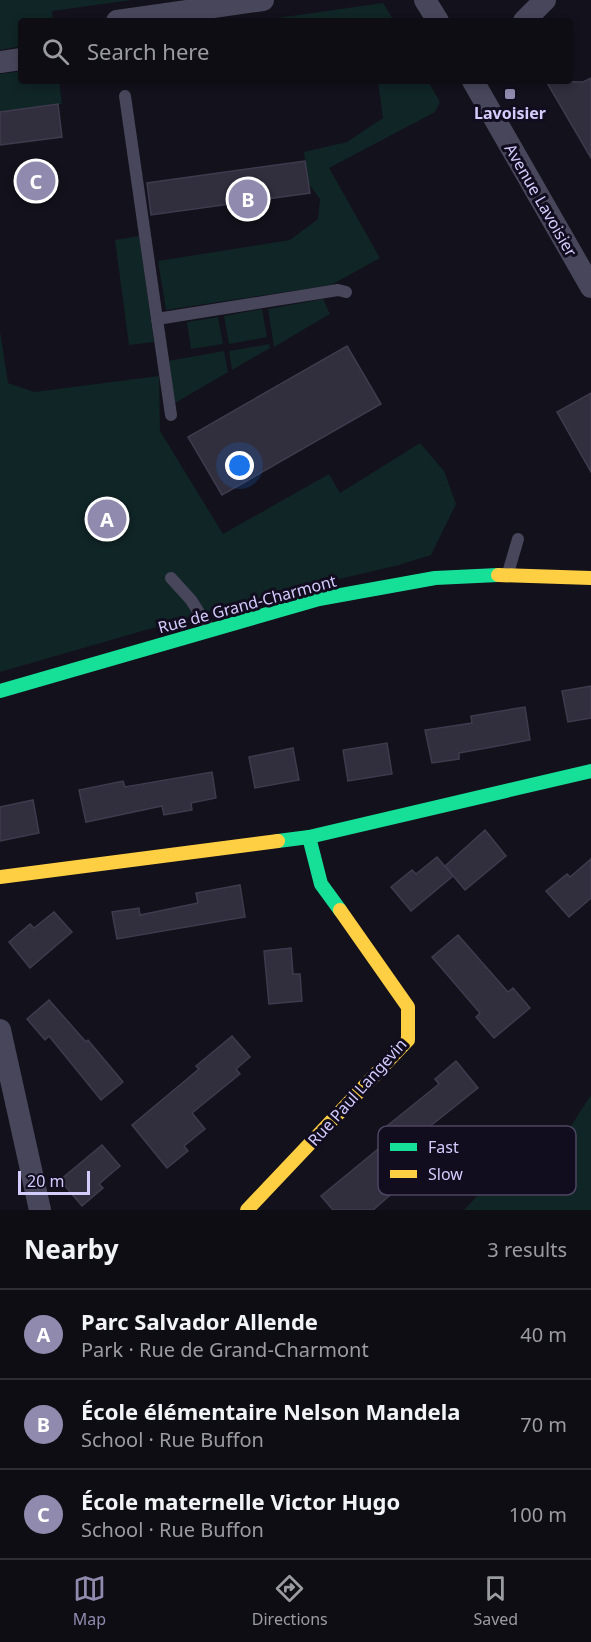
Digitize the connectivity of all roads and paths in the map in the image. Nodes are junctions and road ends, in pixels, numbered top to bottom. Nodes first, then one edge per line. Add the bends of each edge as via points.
1 (263, 0) edge
2 (425, 0) edge
3 (545, 0) edge
4 (138, 18) edge
5 (436, 18) edge
6 (527, 18) edge
7 (18, 59) edge
8 (0, 62) edge
9 (475, 84) edge
10 (125, 96) dead end
11 (591, 287) edge
12 (346, 292) dead end
13 (157, 319) junction
14 (171, 415) dead end
15 (518, 539) dead end
16 (508, 574) junction
17 (171, 578) dead end
18 (591, 578) edge
19 (591, 590) edge
20 (211, 630) junction
21 (0, 691) edge
22 (591, 771) edge
23 (309, 837) junction
24 (0, 877) edge
25 (0, 1030) edge
26 (40, 1210) edge
27 (247, 1210) edge

1 - 4 street
2 - 5 street
3 - 6 street
7 - 8 street
9 - 11 street, Avenue Lavoisier
10 - 13 lane
12 - 13 lane via 338,290
13 - 14 lane
15 - 16 lane
16 - 18 street, Rue de Grand-Charmont
16 - 19 street, Rue de Grand-Charmont
16 - 20 street, Rue de Grand-Charmont via 435,578 342,595
17 - 20 lane
20 - 21 street, Rue de Grand-Charmont
22 - 23 street
23 - 24 street
23 - 27 street, Rue Paul Langevin via 321,884 408,1007 408,1040
25 - 26 street

